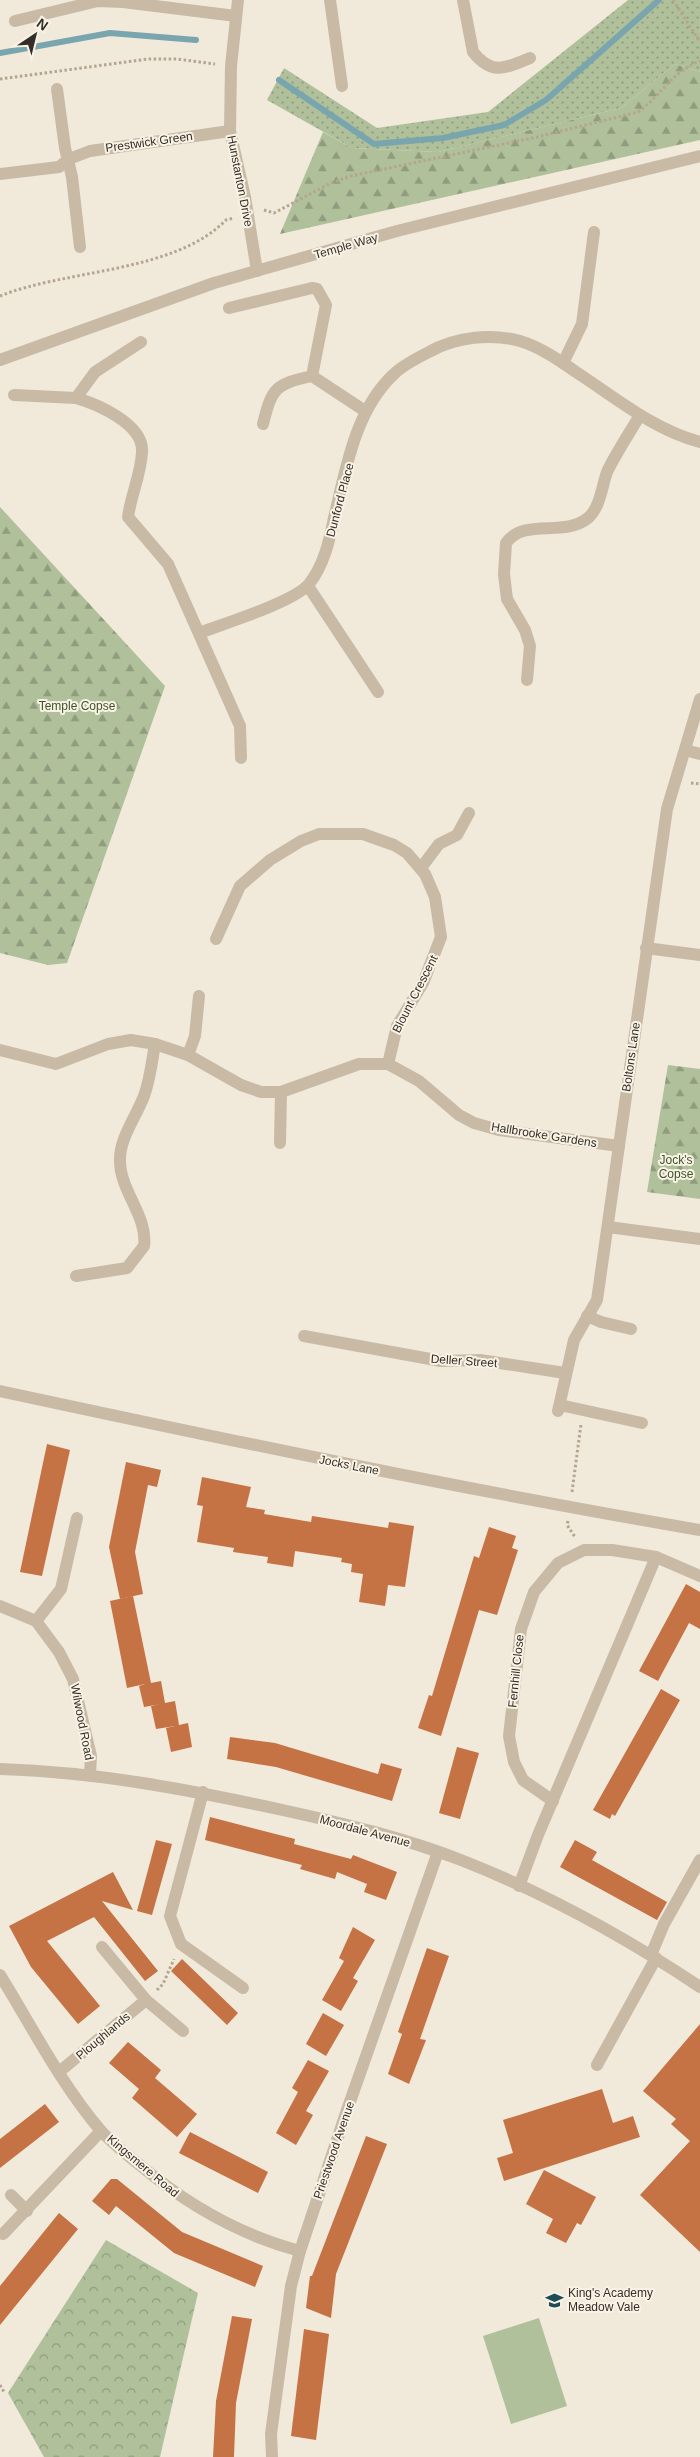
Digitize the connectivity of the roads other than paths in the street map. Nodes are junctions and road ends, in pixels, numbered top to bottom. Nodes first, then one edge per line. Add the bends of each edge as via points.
1 (238, 0) edge
2 (330, 0) edge
3 (463, 0) edge
4 (236, 16) junction
5 (15, 21) dead end
6 (530, 58) dead end
7 (342, 86) dead end
8 (57, 89) dead end
9 (230, 131) junction
10 (700, 156) edge
11 (69, 159) junction
12 (0, 174) edge
13 (594, 232) dead end
14 (80, 247) dead end
15 (257, 271) junction
16 (229, 308) dead end
17 (142, 342) dead end
18 (0, 360) edge
19 (563, 363) junction
20 (312, 376) junction
21 (14, 395) dead end
22 (76, 398) junction
23 (365, 411) junction
24 (640, 415) junction
25 (263, 424) dead end
26 (700, 442) edge
27 (308, 586) junction
28 (199, 633) junction
29 (527, 680) dead end
30 (378, 692) dead end
31 (700, 699) edge
32 (685, 750) junction
33 (700, 754) edge
34 (240, 758) dead end
35 (469, 813) dead end
36 (421, 868) junction
37 (216, 938) dead end
38 (646, 948) junction
39 (700, 955) edge
40 (199, 996) dead end
41 (155, 1044) junction
42 (0, 1050) edge
43 (188, 1056) junction
44 (388, 1064) junction
45 (281, 1092) junction
46 (280, 1143) dead end
47 (619, 1146) junction
48 (608, 1227) junction
49 (700, 1239) edge
50 (76, 1276) dead end
51 (587, 1316) junction
52 (631, 1329) dead end
53 (304, 1336) dead end
54 (565, 1373) junction
55 (0, 1391) edge
56 (642, 1423) dead end
57 (77, 1518) dead end
58 (700, 1530) edge
59 (656, 1557) junction
60 (700, 1576) edge
61 (0, 1606) edge
62 (36, 1621) junction
63 (0, 1769) edge
64 (90, 1774) junction
65 (203, 1792) junction
66 (553, 1801) junction
67 (438, 1852) junction
68 (700, 1860) edge
69 (519, 1886) junction
70 (102, 1947) dead end
71 (653, 1956) junction
72 (0, 1975) edge
73 (700, 1987) edge
74 (243, 1988) dead end
75 (146, 2000) junction
76 (183, 2031) dead end
77 (597, 2065) dead end
78 (59, 2072) junction
79 (101, 2131) junction
80 (11, 2195) dead end
81 (27, 2211) junction
82 (3, 2234) dead end
83 (300, 2250) junction
84 (272, 2457) edge

1 - 4 street, Hunstanton Drive
2 - 7 street
3 - 6 street via 473,52 478,59 503,69
4 - 5 street via 98,1
4 - 9 street, Hunstanton Drive
8 - 11 street
9 - 11 street, Prestwick Green via 111,147
9 - 15 street, Hunstanton Drive
10 - 15 street, Temple Way via 397,231
11 - 12 street, Prestwick Green via 59,167
11 - 14 street
13 - 19 street via 582,324
15 - 18 street, Temple Way via 214,283
16 - 20 street via 309,288 317,289 326,305
17 - 22 street via 95,372
19 - 23 street, Dunford Place via 519,341 472,338 448,342 394,374
19 - 24 street, Dunford Place
20 - 23 street
20 - 25 street via 286,383 274,392
21 - 22 street
22 - 28 street via 117,415 143,449 128,516 165,559
23 - 27 street, Dunford Place via 326,553
24 - 26 street, Dunford Place via 679,436
24 - 29 street via 608,471 589,517 575,526 518,532 506,543 504,574 507,599 525,630 530,646
27 - 28 street via 278,602
27 - 30 street
28 - 34 street via 240,726
31 - 32 street, Boltons Lane
32 - 33 street
32 - 38 street, Boltons Lane via 667,809
35 - 36 street via 457,835 440,844
36 - 37 street, Blount Crescent via 407,853 381,839 363,834 318,834 282,850 240,886
36 - 44 street, Blount Crescent via 435,898 441,938 423,983 397,1026
38 - 39 street
38 - 47 street, Boltons Lane
40 - 43 street via 195,1036
41 - 42 street, Hallbrooke Gardens via 132,1040 108,1044 56,1064
41 - 43 street, Hallbrooke Gardens
41 - 50 street via 144,1095 123,1143 120,1162 127,1190 142,1223 144,1246 127,1268
43 - 45 street, Hallbrooke Gardens via 240,1085 261,1092
44 - 45 street, Hallbrooke Gardens via 359,1064
44 - 47 street, Hallbrooke Gardens via 419,1081 459,1115 474,1123 500,1130
45 - 46 street
47 - 48 street, Boltons Lane
48 - 49 street
48 - 51 street, Boltons Lane via 597,1300
51 - 52 street
51 - 54 street, Boltons Lane via 574,1340
53 - 54 street, Deller Street via 441,1361 480,1360
54 - 56 street, Boltons Lane via 559,1408 574,1408
55 - 58 street, Jocks Lane via 330,1461
57 - 62 street via 61,1589
59 - 60 street, Fernhill Close
59 - 66 street
59 - 66 street, Fernhill Close via 612,1550 584,1550 558,1563 542,1581 529,1604 521,1628 509,1736 514,1762 523,1780
61 - 62 street
62 - 64 street, Wilwood Road via 73,1678 90,1756
63 - 64 street, Moordale Avenue
64 - 65 street, Moordale Avenue
65 - 67 street, Moordale Avenue via 374,1831
65 - 74 street via 170,1916 181,1944
66 - 69 street
67 - 69 street, Moordale Avenue
67 - 83 street, Priestwood Avenue
68 - 71 street via 664,1924
69 - 71 street, Moordale Avenue via 581,1915
70 - 75 street
71 - 73 street, Moordale Avenue
71 - 77 street
72 - 78 street, Kingsmere Road
75 - 76 street
75 - 78 street, Ploughlands
78 - 79 street, Kingsmere Road
79 - 81 street
79 - 83 street, Kingsmere Road via 167,2188 197,2208 253,2236
80 - 81 street
81 - 82 street
83 - 84 street, Priestwood Avenue via 291,2286 271,2434

